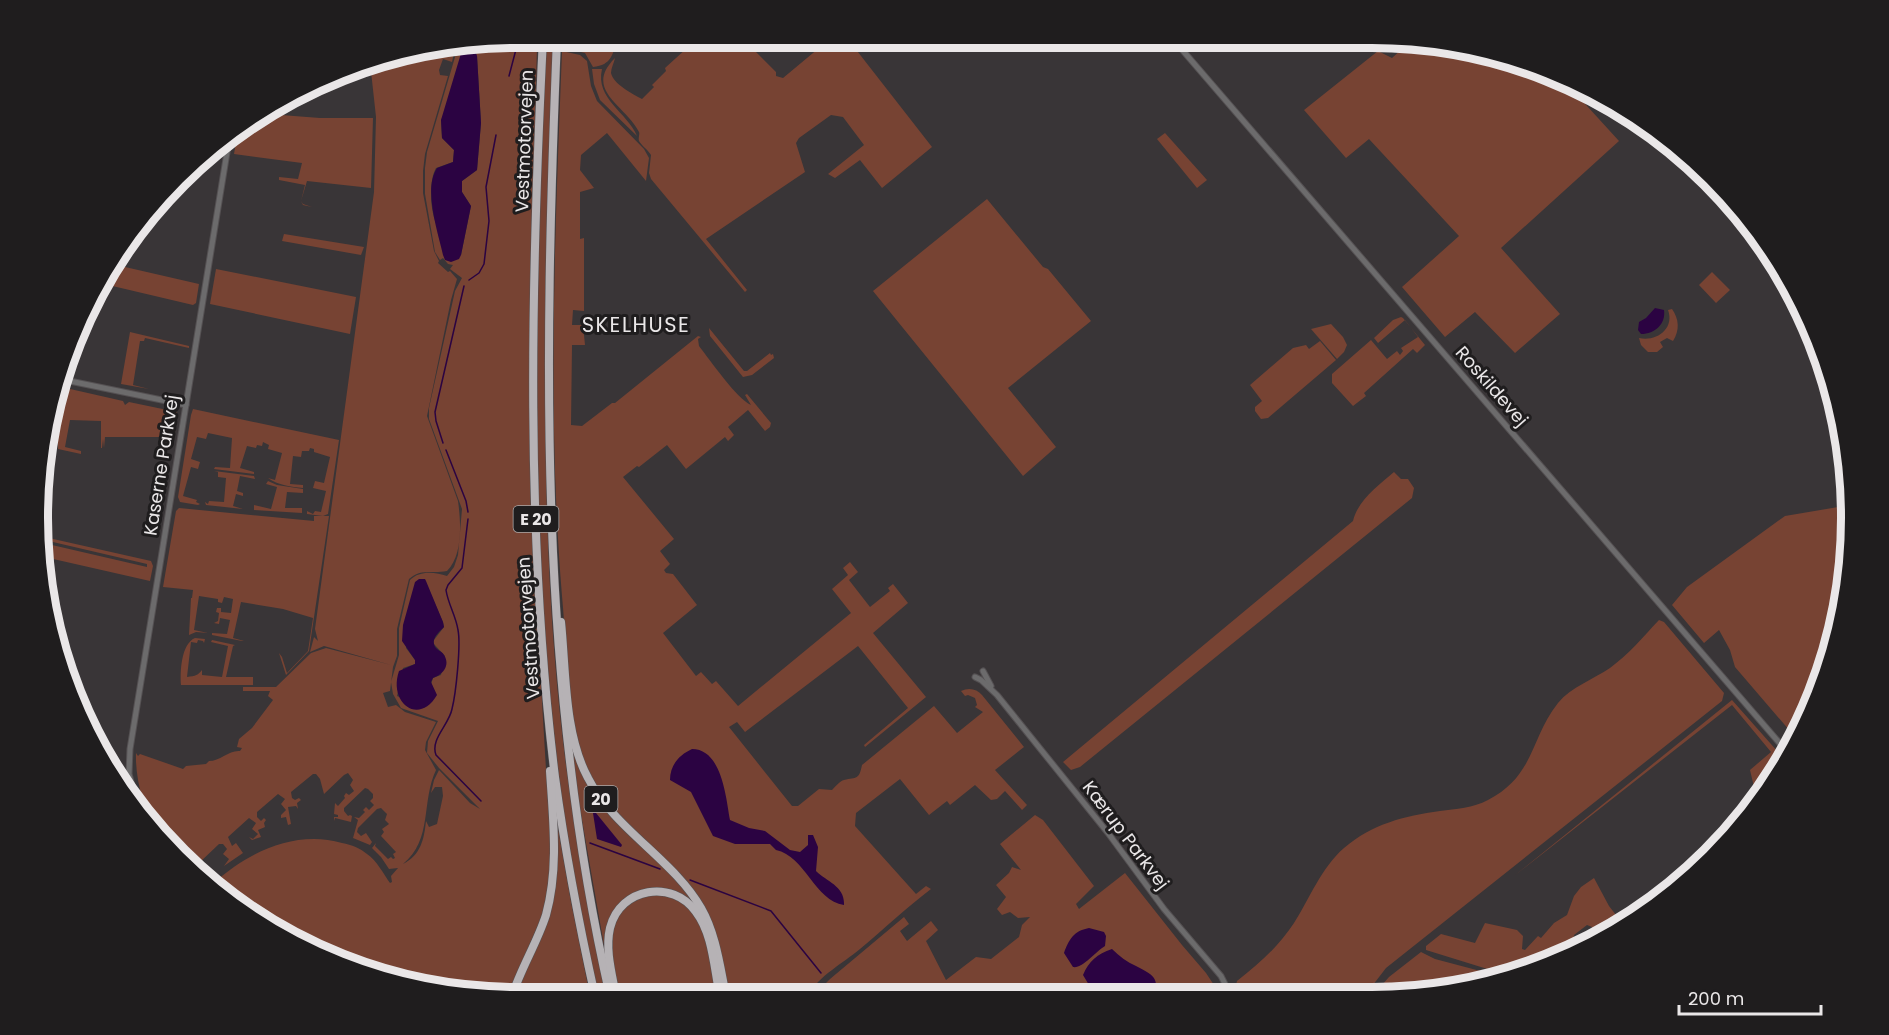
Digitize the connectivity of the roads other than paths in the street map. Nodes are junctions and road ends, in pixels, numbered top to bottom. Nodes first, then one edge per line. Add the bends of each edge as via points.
1 (542, 48) edge
2 (557, 48) edge
3 (1181, 48) edge
4 (228, 149) edge
5 (69, 381) edge
6 (186, 405) junction
7 (553, 566) junction
8 (983, 671) dead end
9 (975, 677) dead end
10 (547, 694) junction
11 (997, 695) junction
12 (1782, 745) edge
13 (132, 785) edge
14 (516, 987) edge
15 (593, 987) edge
16 (608, 987) edge
17 (615, 987) edge
18 (718, 987) edge
19 (724, 987) edge
20 (1226, 987) edge

1 - 10 highway, Vestmotorvejen / E 20 via 534,401 539,587
2 - 7 highway, Vestmotorvejen / E 20 via 549,322
3 - 12 street, Roskildevej
4 - 6 street, Kaserne Parkvej
5 - 6 street
6 - 13 street, Kaserne Parkvej via 130,749
7 - 16 highway, Vestmotorvejen / E 20 via 569,760 593,918
7 - 19 highway, 20 via 571,721 582,767 612,812 701,907 712,932
8 - 11 street, Kærup Parkvej
9 - 11 street, Kærup Parkvej
10 - 14 highway via 553,876 542,925
10 - 15 highway, Vestmotorvejen / E 20 via 561,813
11 - 20 street, Kærup Parkvej
17 - 18 highway via 608,947 611,923 629,899 652,891 675,894 696,912 709,942

